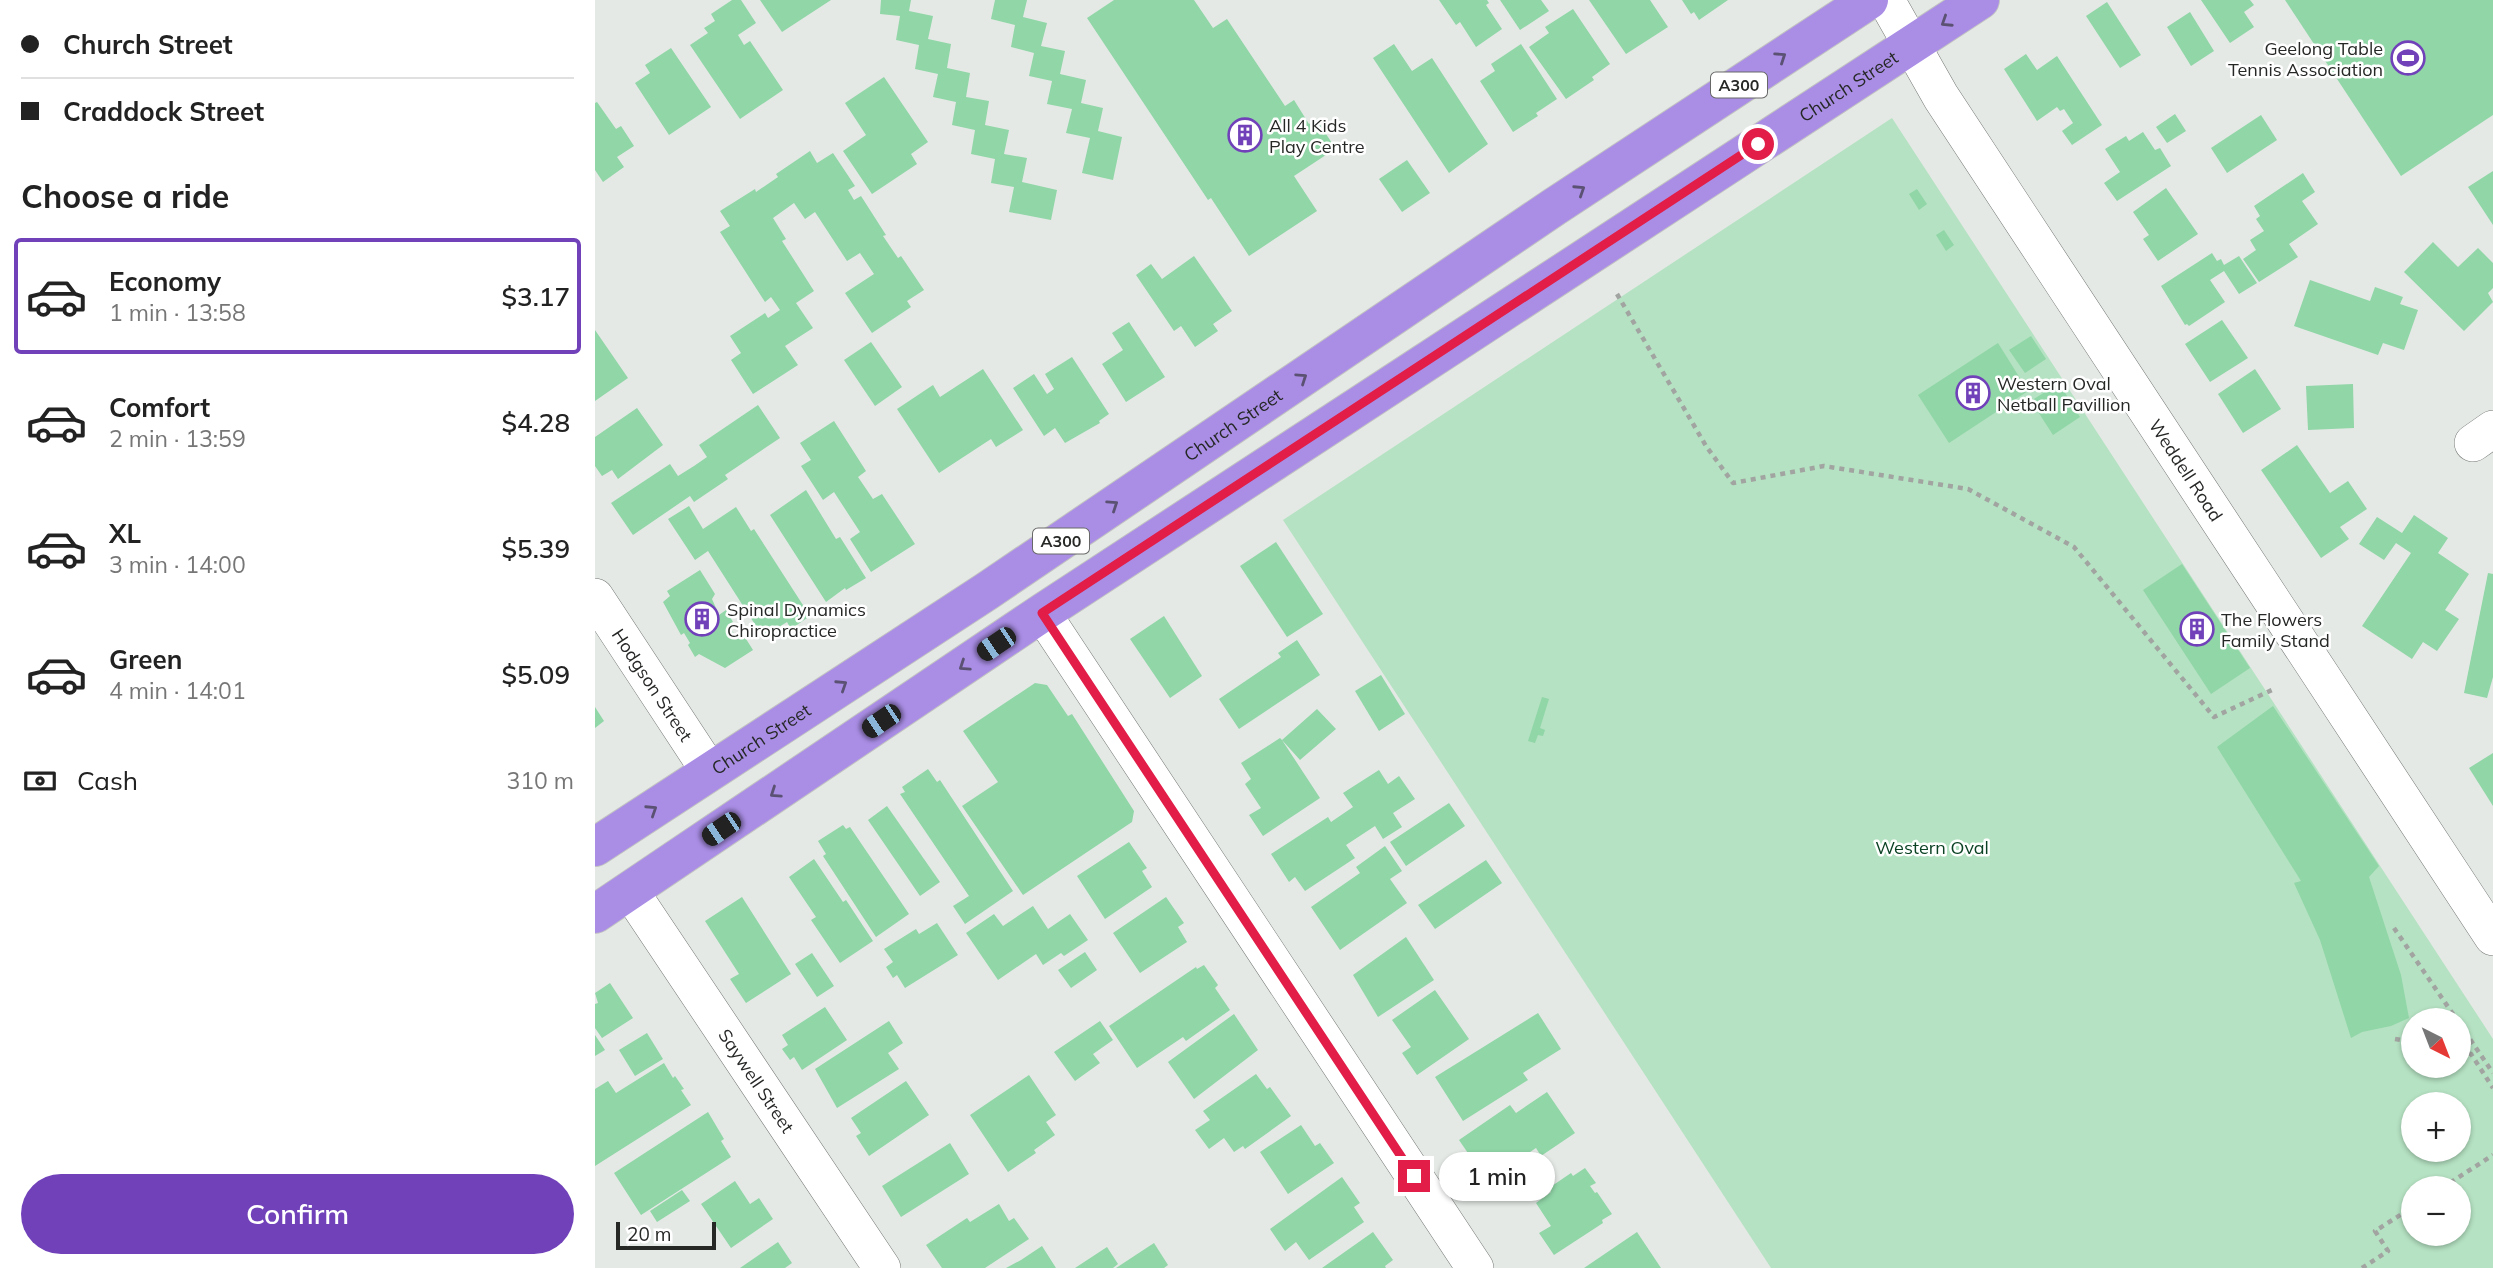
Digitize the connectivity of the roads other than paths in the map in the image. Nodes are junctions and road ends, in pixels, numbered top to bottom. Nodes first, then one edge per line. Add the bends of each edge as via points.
1 (1869, 0) edge
2 (1886, 0) edge
3 (1980, 0) edge
4 (1912, 45) junction
5 (595, 597) edge
6 (1042, 613) junction
7 (710, 772) junction
8 (595, 848) edge
9 (630, 891) junction
10 (595, 914) edge
11 (2493, 937) edge
12 (882, 1268) edge
13 (1475, 1268) edge

7 -> 1 highway, Church Street / A300
2 - 4 street, Weddell Road
3 -> 4 highway, Church Street / A300
4 - 6 highway, Church Street / A300
4 - 11 street, Weddell Road via 1941,97
5 - 7 street, Hodgson Street
6 -> 9 highway, Church Street / A300
6 - 13 street
8 -> 7 highway, Church Street / A300
9 - 10 highway, Church Street / A300
9 - 12 street, Saywell Street

